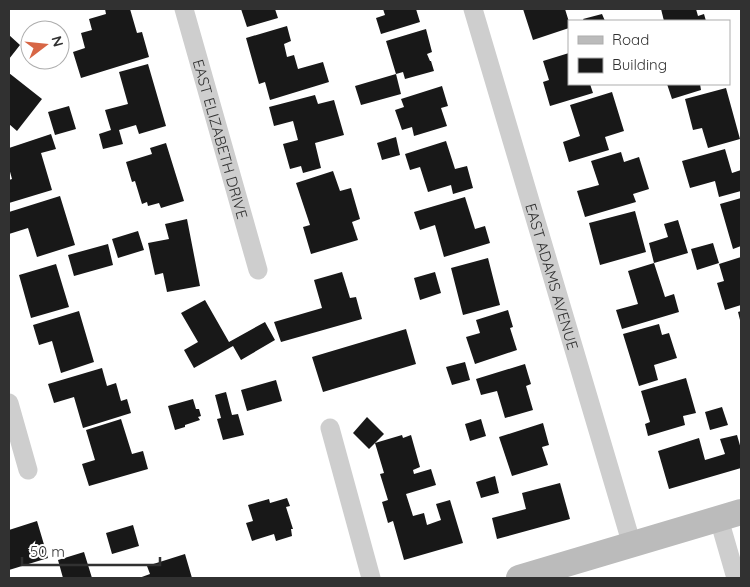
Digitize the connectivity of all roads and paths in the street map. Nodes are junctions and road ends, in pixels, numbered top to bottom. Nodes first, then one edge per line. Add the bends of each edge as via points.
1 (184, 9) edge
2 (472, 9) edge
3 (258, 270) dead end
4 (9, 403) edge
5 (330, 428) dead end
6 (28, 470) dead end
7 (730, 516) edge
8 (632, 544) junction
9 (371, 578) edge
10 (519, 578) edge
11 (736, 578) edge

1 - 3 street, EAST ELIZABETH DRIVE
2 - 8 street, EAST ADAMS AVENUE
4 - 6 street
5 - 9 street
7 - 8 street
7 - 11 street
8 - 10 street

